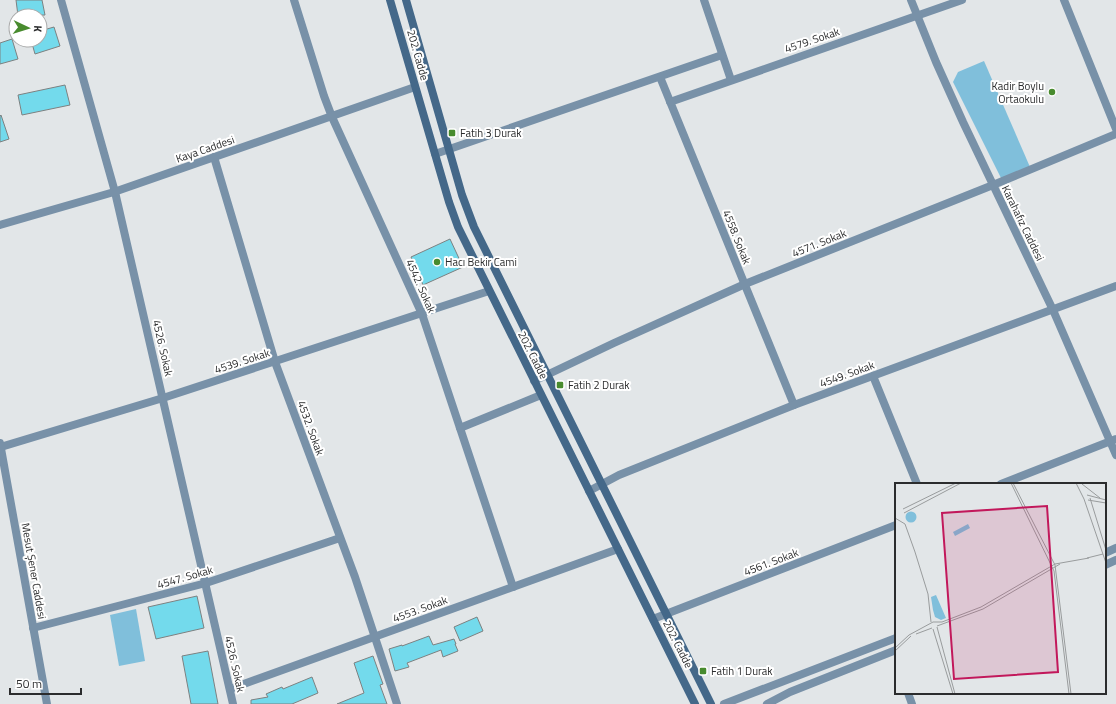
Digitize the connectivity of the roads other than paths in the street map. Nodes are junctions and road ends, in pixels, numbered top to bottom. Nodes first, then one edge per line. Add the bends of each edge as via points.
1 (61, 0) edge
2 (294, 0) edge
3 (390, 0) edge
4 (406, 0) edge
5 (704, 0) edge
6 (911, 0) edge
7 (962, 0) edge
8 (1064, 0) edge
9 (917, 15) junction
10 (722, 55) junction
11 (660, 77) junction
12 (731, 80) junction
13 (416, 88) junction
14 (670, 102) junction
15 (332, 116) junction
16 (1116, 128) edge
17 (1116, 134) edge
18 (449, 149) junction
19 (435, 154) junction
20 (214, 157) junction
21 (993, 185) junction
22 (115, 192) junction
23 (0, 225) edge
24 (745, 284) junction
25 (1116, 286) edge
26 (489, 291) junction
27 (1053, 310) junction
28 (422, 314) junction
29 (275, 362) junction
30 (548, 374) junction
31 (873, 376) junction
32 (534, 381) junction
33 (541, 395) junction
34 (163, 398) junction
35 (794, 404) junction
36 (460, 428) junction
37 (1113, 440) edge
38 (0, 445) edge
39 (1116, 455) edge
40 (917, 483) edge
41 (1004, 483) edge
42 (602, 484) junction
43 (589, 490) junction
44 (895, 525) edge
45 (340, 538) junction
46 (1116, 548) edge
47 (618, 549) junction
48 (1106, 553) edge
49 (1116, 560) edge
50 (1106, 565) edge
51 (206, 583) junction
52 (513, 587) junction
53 (667, 614) junction
54 (653, 619) junction
55 (33, 628) junction
56 (375, 637) junction
57 (895, 638) edge
58 (895, 652) edge
59 (230, 689) junction
60 (908, 694) edge
61 (47, 704) edge
62 (233, 704) edge
63 (397, 704) edge
64 (696, 704) edge
65 (711, 704) edge
66 (724, 704) edge
67 (767, 704) edge
68 (912, 704) edge

1 - 22 street, 4526. Sokak
2 - 15 street, 4542. Sokak
3 - 13 main road, 202. Cadde
4 - 18 main road, 202. Cadde
5 - 10 street
6 - 9 street, Karahafız Caddesi
7 - 9 street, 4579. Sokak
8 - 16 street
9 - 12 street, 4579. Sokak
9 - 21 street, Karahafız Caddesi
10 - 11 street
10 - 12 street
11 - 14 street, 4558. Sokak
11 - 18 street
12 - 14 street, 4579. Sokak
13 - 15 street, Kaya Caddesi
13 - 19 main road, 202. Cadde
14 - 24 street, 4558. Sokak
15 - 20 street, Kaya Caddesi
15 - 28 street, 4542. Sokak
17 - 21 street, 4571. Sokak
18 - 19 street
18 - 30 main road, 202. Cadde via 474,227
19 - 26 main road, 202. Cadde via 458,227
20 - 22 street, Kaya Caddesi
20 - 29 street, 4532. Sokak
21 - 24 street, 4571. Sokak
21 - 27 street, Karahafız Caddesi
22 - 23 street, Kaya Caddesi
22 - 34 street, 4526. Sokak
24 - 30 street, 4571. Sokak
24 - 35 street, 4558. Sokak
25 - 27 street, 4549. Sokak
26 - 28 street, 4539. Sokak
26 - 32 main road, 202. Cadde
27 - 31 street, 4549. Sokak
27 - 37 street, Karahafız Caddesi
28 - 29 street, 4539. Sokak
28 - 36 street, 4542. Sokak
29 - 34 street, 4539. Sokak
29 - 45 street, 4532. Sokak
30 - 32 street, 4571. Sokak
30 - 42 main road, 202. Cadde
31 - 35 street, 4549. Sokak
31 - 40 street
32 - 33 main road, 202. Cadde
33 - 36 street
33 - 43 main road, 202. Cadde
34 - 38 street, 4539. Sokak
34 - 51 street, 4526. Sokak
35 - 42 street, 4549. Sokak
36 - 52 street, 4542. Sokak
37 - 39 street, Karahafız Caddesi
37 - 41 street
38 - 55 street, Mesut Şener Caddesi
42 - 43 street, 4549. Sokak
42 - 53 main road, 202. Cadde
43 - 47 main road, 202. Cadde
44 - 53 street, 4561. Sokak
45 - 51 street, 4547. Sokak
45 - 56 street, 4532. Sokak
46 - 48 street
47 - 52 street, 4553. Sokak
47 - 54 main road, 202. Cadde
49 - 50 street
51 - 55 street, 4547. Sokak
51 - 59 street, 4526. Sokak
52 - 56 street, 4553. Sokak
53 - 54 street, 4561. Sokak
53 - 65 main road, 202. Cadde
54 - 64 main road, 202. Cadde
55 - 61 street, Mesut Şener Caddesi
56 - 59 street, 4553. Sokak
56 - 63 street, 4532. Sokak
57 - 66 street
58 - 67 street via 790,692
59 - 62 street, 4526. Sokak
60 - 68 street

